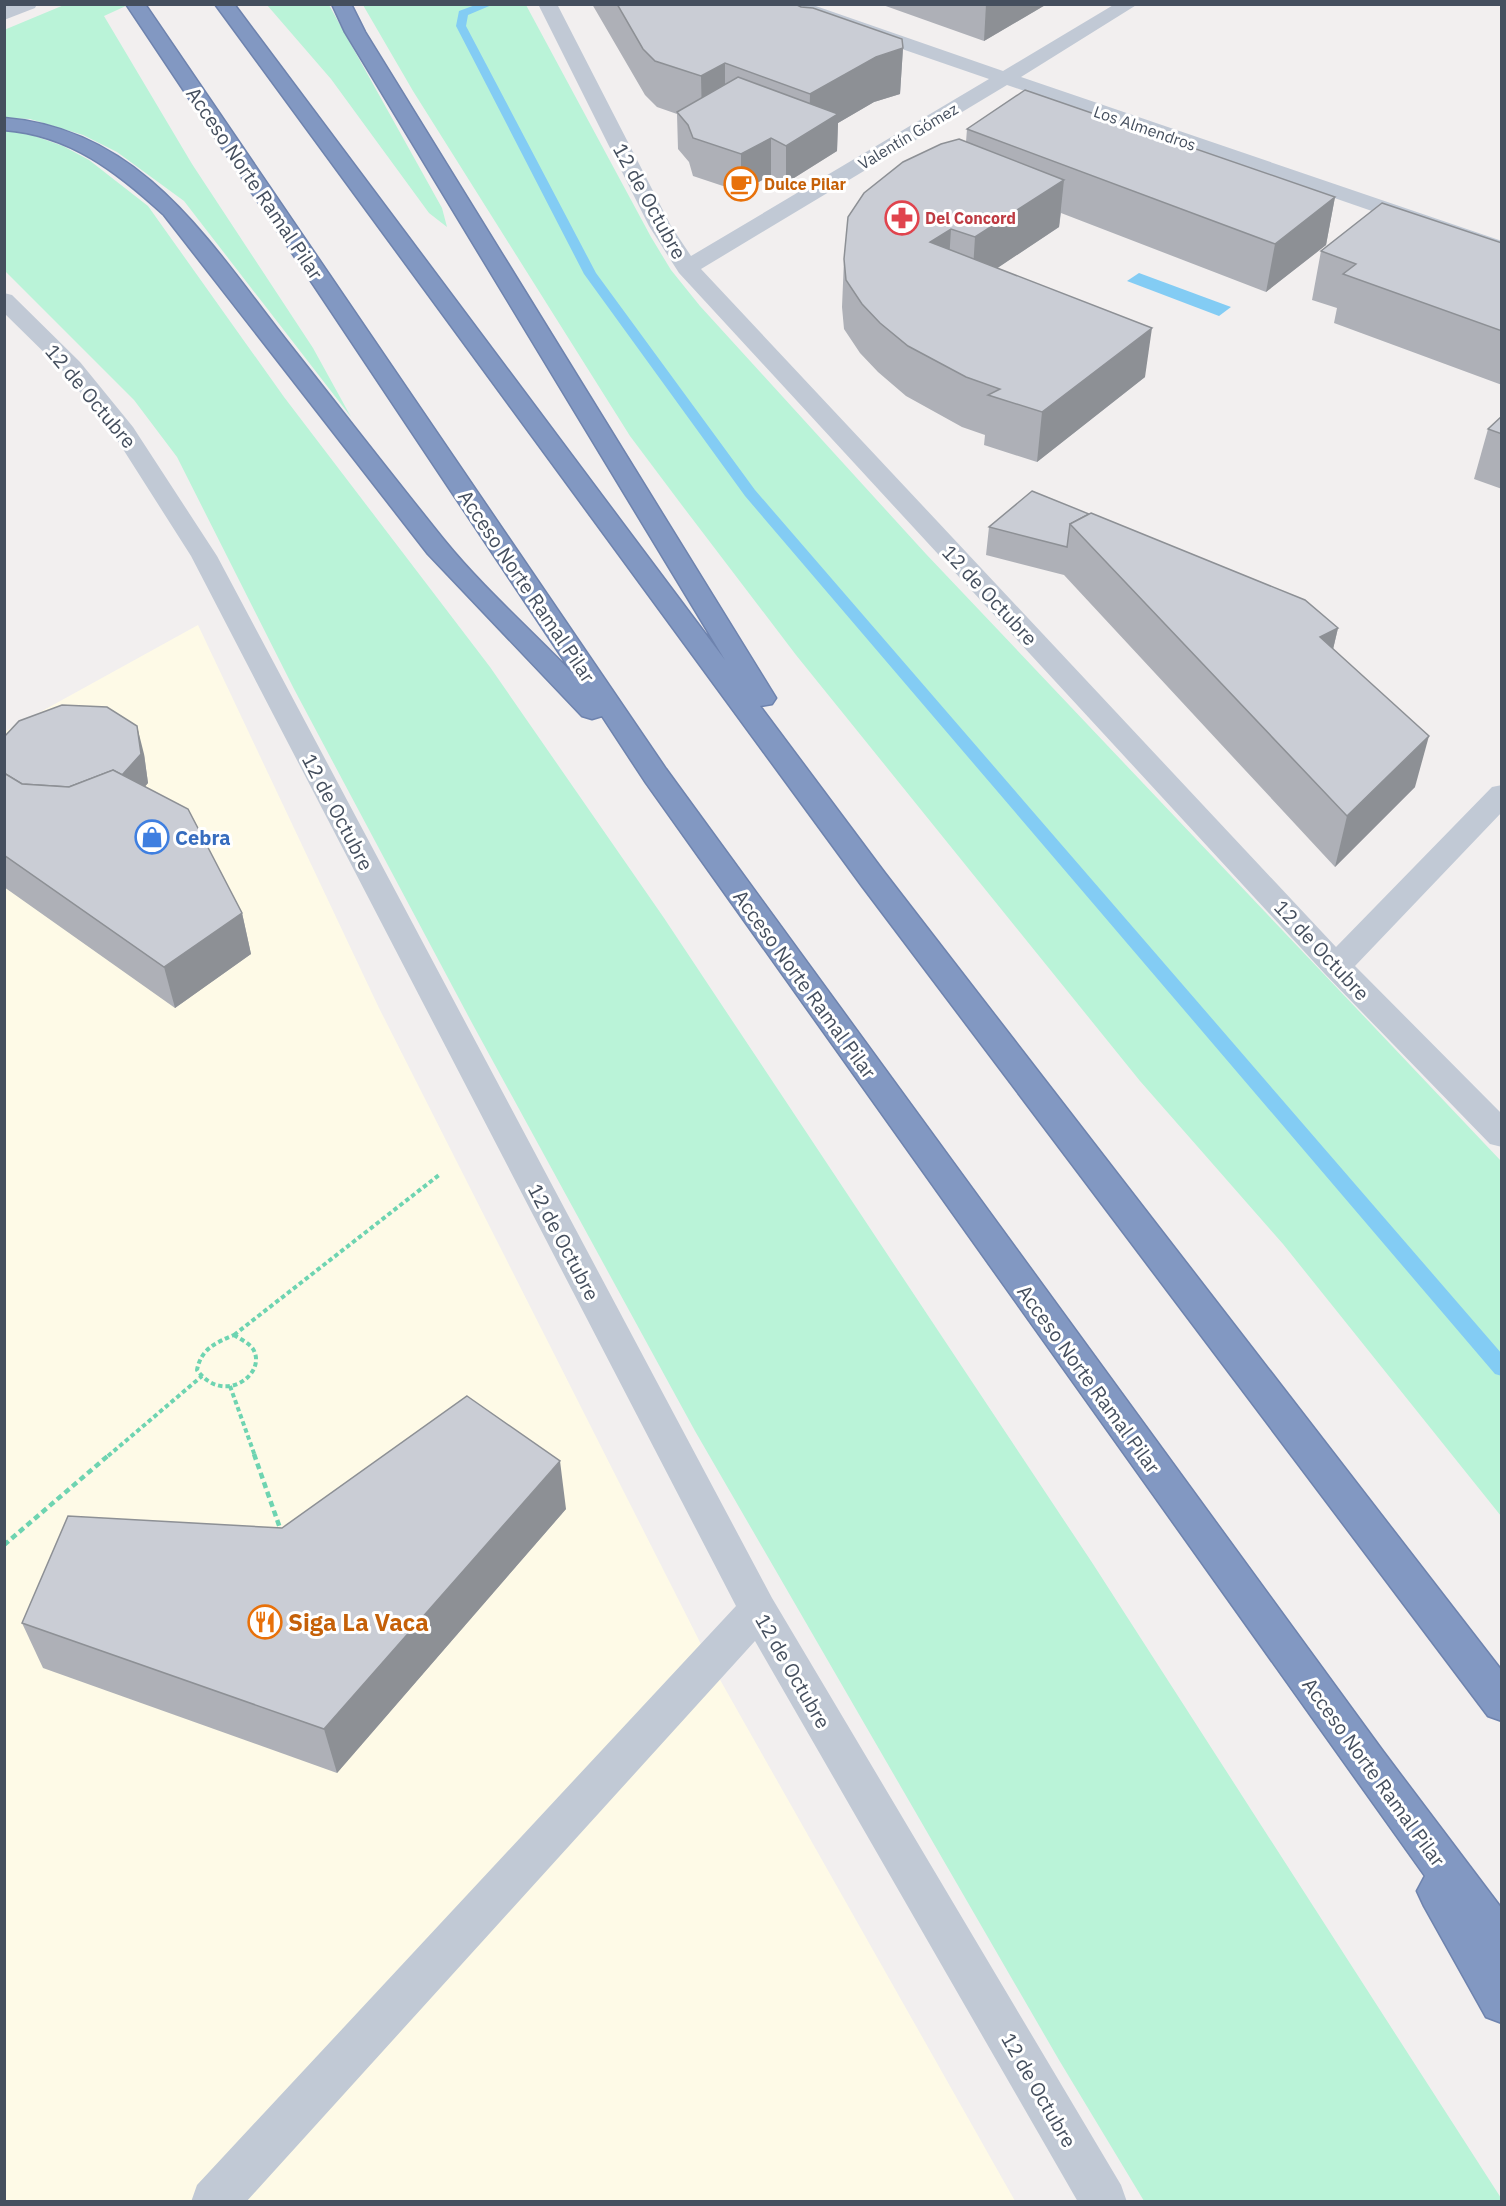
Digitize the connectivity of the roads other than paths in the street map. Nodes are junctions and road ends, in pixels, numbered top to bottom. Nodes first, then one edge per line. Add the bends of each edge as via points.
1 (27, 4) edge
2 (224, 4) edge
3 (341, 4) edge
4 (547, 4) edge
5 (790, 4) edge
6 (1129, 4) edge
7 (137, 7) edge
8 (4, 14) edge
9 (1003, 80) junction
10 (4, 124) edge
11 (1502, 249) edge
12 (687, 268) junction
13 (4, 300) edge
14 (656, 776) junction
15 (1502, 794) edge
16 (873, 879) junction
17 (1336, 966) junction
18 (1502, 1135) edge
19 (758, 1610) junction
20 (1467, 1660) junction
21 (1502, 1694) edge
22 (1502, 1703) edge
23 (1367, 1764) junction
24 (1502, 1945) edge
25 (1502, 2001) edge
26 (213, 2202) edge
27 (1104, 2202) edge

1 - 8 street
2 - 16 highway
3 - 16 highway
4 - 12 street, 12 de Octubre via 660,226
5 - 9 street, Los Almendros
6 - 9 street, Valentín Gómez
7 - 14 highway, Acceso Norte Ramal Pilar
9 - 11 street, Los Almendros
9 - 12 street, Valentín Gómez
10 - 14 highway via 54,131 93,148 172,210 437,548
12 - 17 street, 12 de Octubre
13 - 19 street, 12 de Octubre via 72,367 124,432 204,556
14 - 23 highway, Acceso Norte Ramal Pilar
15 - 17 street
16 - 20 highway
17 - 18 street, 12 de Octubre
19 - 26 street
19 - 27 street, 12 de Octubre
20 - 21 highway
20 - 22 highway
23 - 24 highway, Acceso Norte Ramal Pilar
23 - 25 highway

